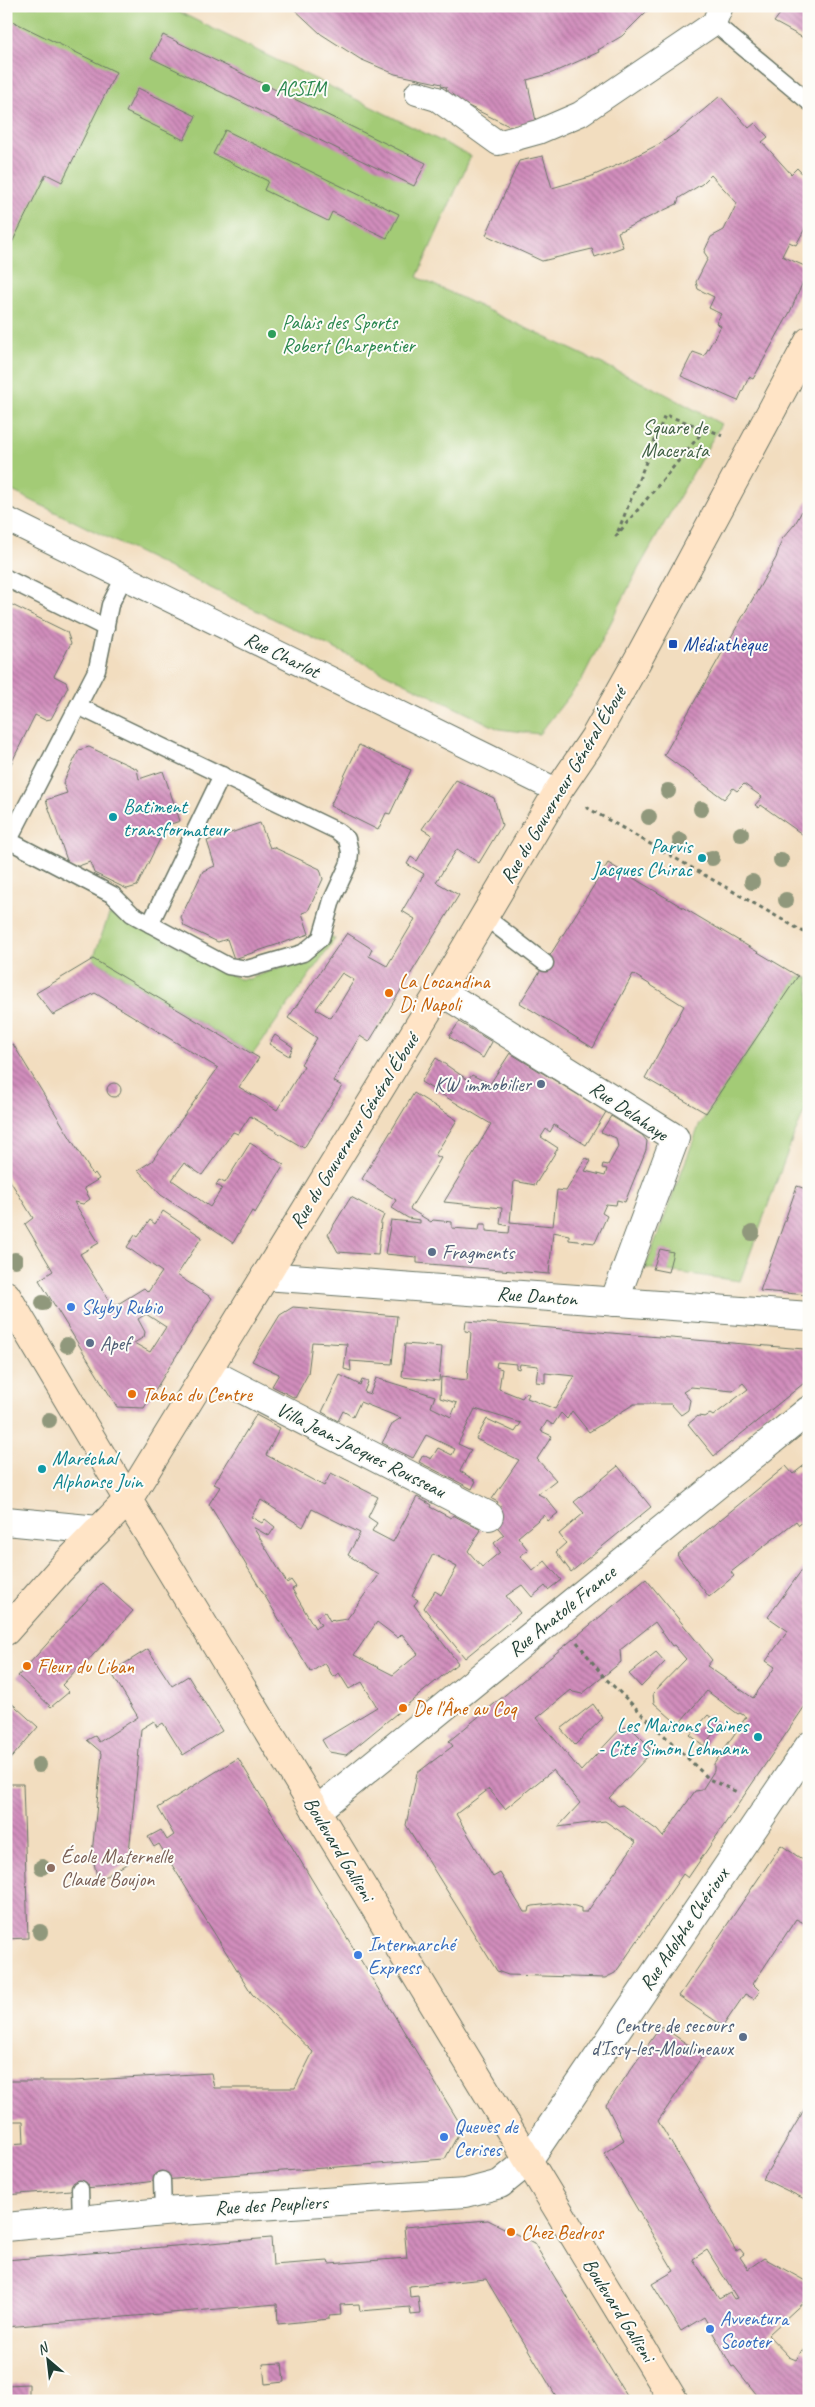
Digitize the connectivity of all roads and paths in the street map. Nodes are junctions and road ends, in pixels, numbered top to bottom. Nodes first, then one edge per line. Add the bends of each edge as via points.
1 (717, 15) edge
2 (417, 93) dead end
3 (809, 102) edge
4 (809, 342) edge
5 (705, 429) junction
6 (749, 452) junction
7 (6, 519) edge
8 (124, 577) junction
9 (6, 578) edge
10 (106, 628) junction
11 (78, 706) junction
12 (222, 775) junction
13 (558, 791) junction
14 (8, 840) edge
15 (484, 916) junction
16 (150, 924) junction
17 (809, 935) edge
18 (546, 963) dead end
19 (440, 991) junction
20 (265, 1276) junction
21 (6, 1295) edge
22 (614, 1302) junction
23 (809, 1316) edge
24 (207, 1371) junction
25 (809, 1410) edge
26 (128, 1500) junction
27 (489, 1516) dead end
28 (6, 1521) edge
29 (98, 1530) junction
30 (556, 1616) junction
31 (6, 1631) edge
32 (809, 1746) edge
33 (316, 1811) junction
34 (764, 1811) junction
35 (527, 2162) junction
36 (162, 2180) dead end
37 (80, 2190) dead end
38 (163, 2212) junction
39 (81, 2219) junction
40 (6, 2226) edge
41 (674, 2401) edge

1 - 2 street via 580,114 538,132 498,143 436,99
1 - 3 lane
4 - 6 main road, Rue du Gouverneur Général Éboué
5 - 5 path via 665,415 616,536 635,513
5 - 6 path
6 - 13 main road, Rue du Gouverneur Général Éboué via 594,738
7 - 8 street, Rue Charlot
8 - 10 lane via 110,605
8 - 13 street, Rue Charlot
9 - 10 lane
10 - 11 lane via 97,669
11 - 12 lane
11 - 14 lane
12 - 16 lane
12 - 16 lane via 337,831 346,839 349,863 332,900 321,938 303,953 247,969 228,966
13 - 15 main road, Rue du Gouverneur Général Éboué
13 - 17 path
14 - 16 lane via 113,895 132,914
15 - 18 lane
15 - 19 main road, Rue du Gouverneur Général Éboué
19 - 20 main road, Rue du Gouverneur Général Éboué
19 - 22 street, Rue Delahaye via 675,1138
20 - 22 street, Rue Danton
20 - 24 main road, Rue du Gouverneur Général Éboué
21 - 26 main road, Boulevard Gallieni
22 - 23 street, Rue Danton
24 - 26 main road, Rue du Gouverneur Général Éboué
24 - 27 street, Villa Jean-Jacques Rousseau
25 - 30 street, Rue Anatole France
26 - 29 main road, Rue du Gouverneur Général Éboué
26 - 33 main road, Boulevard Gallieni
28 - 29 street
29 - 31 main road, Rue du Gouverneur Général Éboué
30 - 33 street, Rue Anatole France
30 - 34 path via 603,1676 709,1779 744,1795
32 - 34 street, Rue Adolphe Chérioux
33 - 35 main road, Boulevard Gallieni
34 - 35 street, Rue Adolphe Chérioux
35 - 38 street, Rue des Peupliers via 500,2184 466,2193
35 - 41 main road, Boulevard Gallieni
36 - 38 lane
37 - 39 lane
38 - 39 street, Rue des Peupliers
39 - 40 street, Rue des Peupliers

